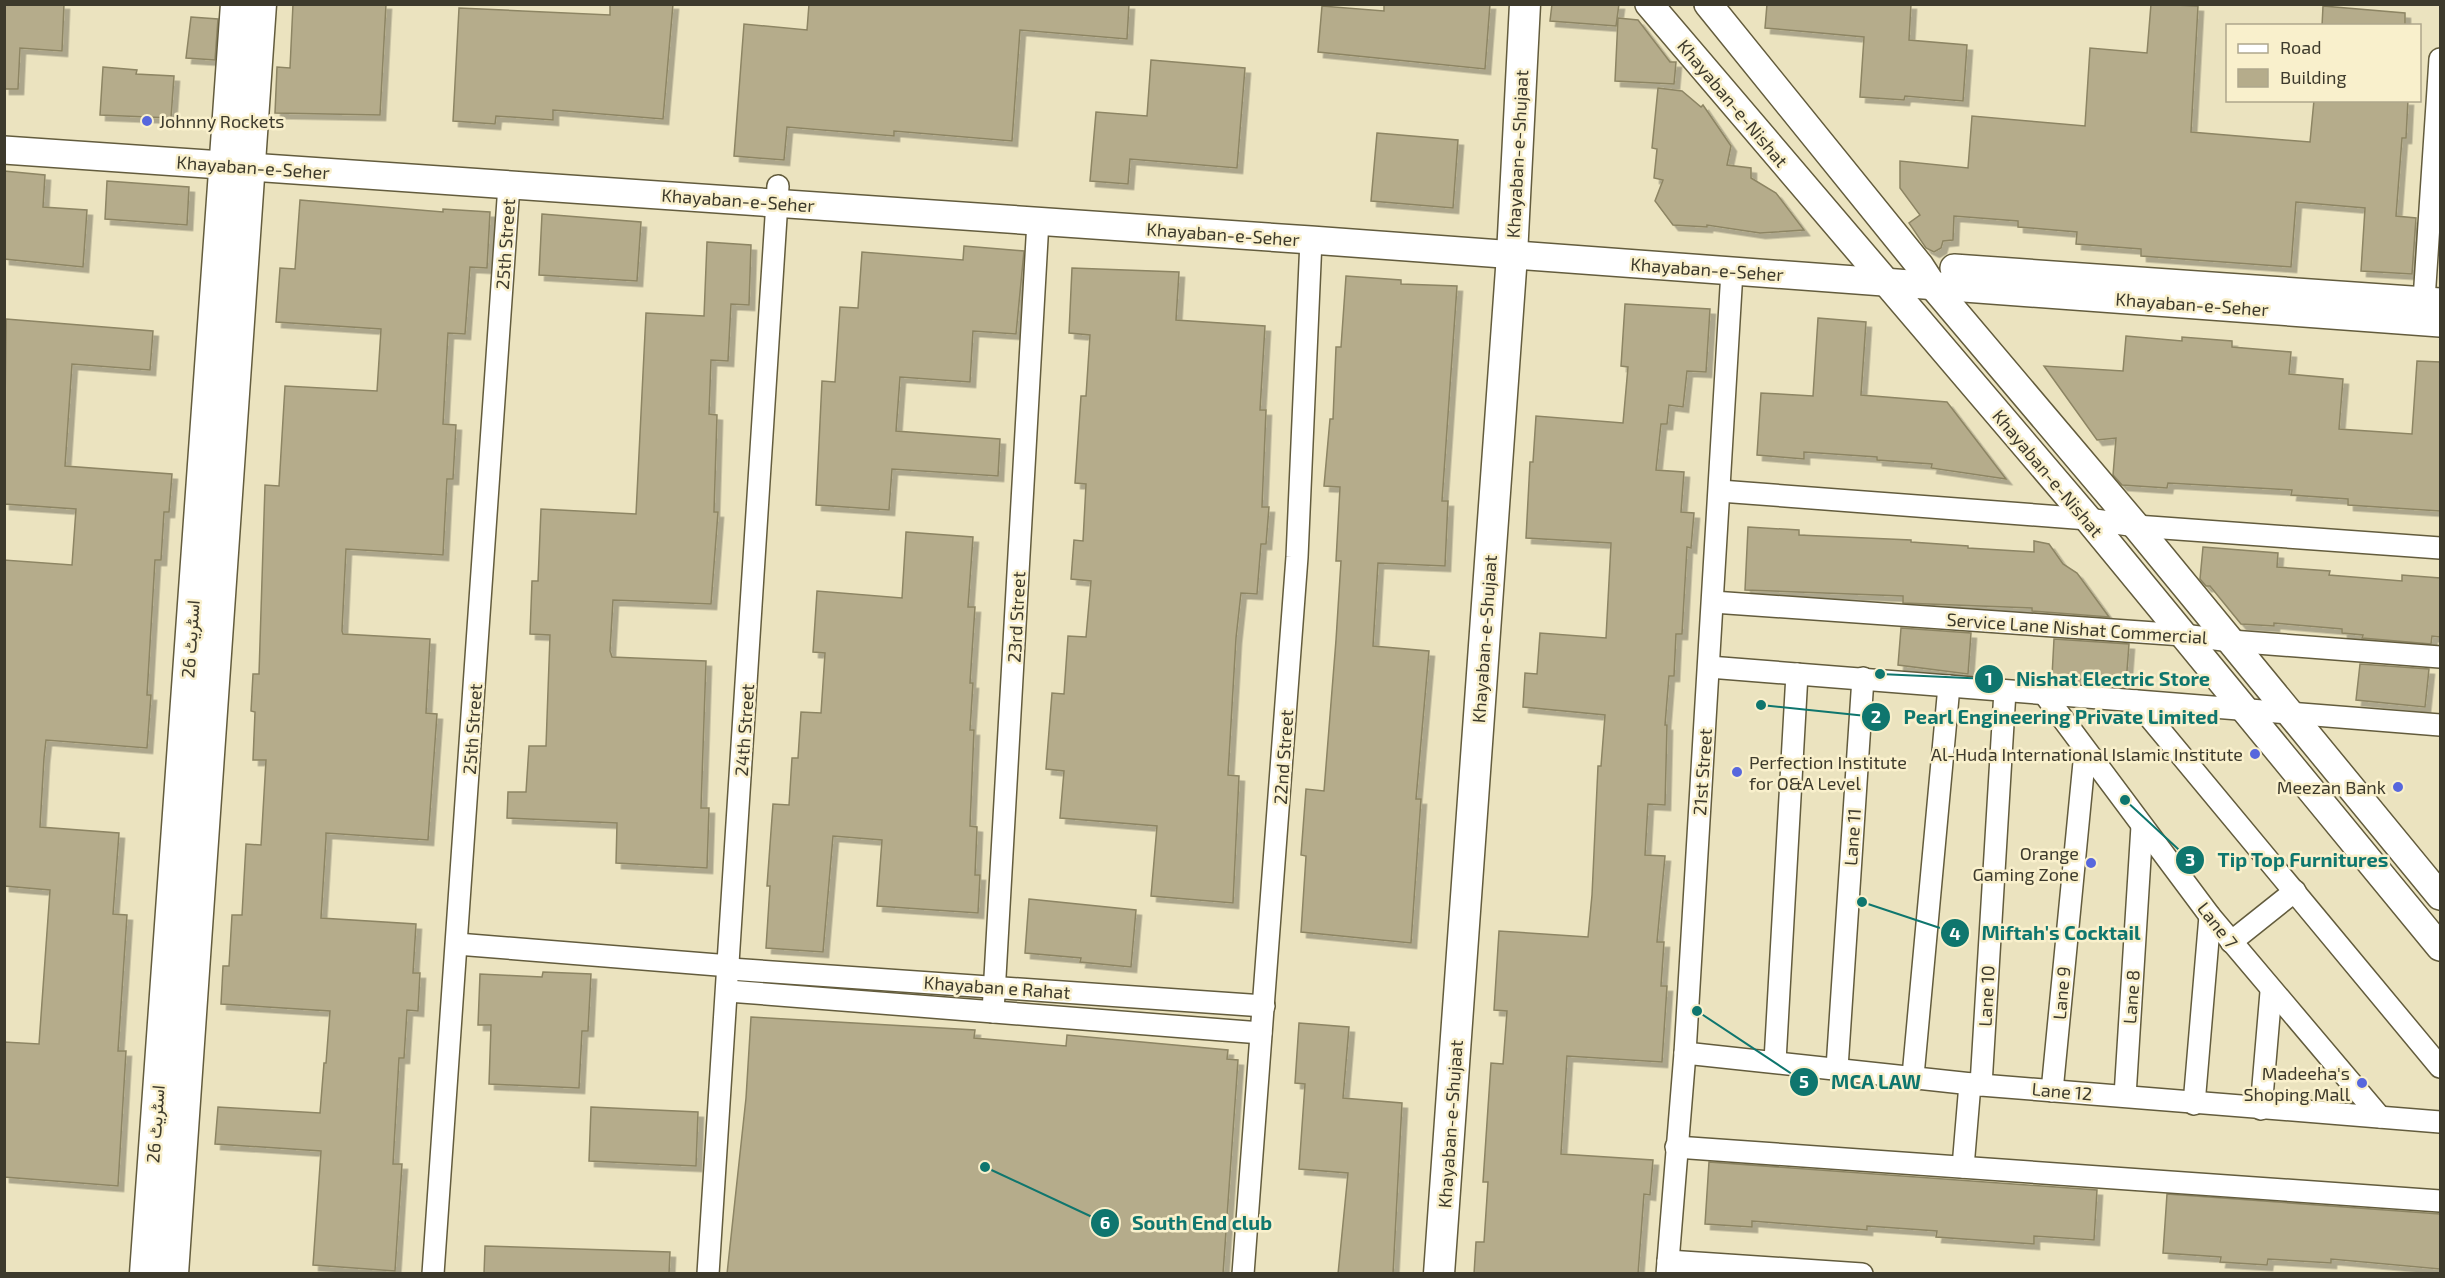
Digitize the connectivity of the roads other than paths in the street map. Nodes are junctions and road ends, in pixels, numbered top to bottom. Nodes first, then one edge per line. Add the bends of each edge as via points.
1 (236, 4) edge
2 (261, 4) edge
3 (1505, 4) edge
4 (1525, 4) edge
5 (1649, 4) edge
6 (1708, 4) edge
7 (2440, 59) edge
8 (4, 132) edge
9 (4, 150) edge
10 (237, 157) junction
11 (509, 185) junction
12 (778, 195) junction
13 (1038, 221) junction
14 (1311, 240) junction
15 (1502, 245) junction
16 (1732, 271) junction
17 (1875, 272) junction
18 (1927, 276) junction
19 (2432, 312) edge
20 (1720, 491) junction
21 (2088, 519) junction
22 (2136, 526) junction
23 (2440, 548) edge
24 (1713, 602) junction
25 (2183, 635) junction
26 (2231, 641) junction
27 (2440, 657) edge
28 (1709, 667) junction
29 (1797, 674) junction
30 (1863, 678) junction
31 (1949, 686) junction
32 (2005, 691) junction
33 (2045, 695) junction
34 (2136, 701) junction
35 (2243, 708) junction
36 (2290, 713) junction
37 (2440, 725) edge
38 (2085, 752) junction
39 (2142, 826) junction
40 (2295, 891) junction
41 (2440, 896) edge
42 (2210, 916) junction
43 (2231, 942) junction
44 (457, 944) junction
45 (2440, 947) edge
46 (730, 967) junction
47 (995, 987) junction
48 (728, 991) junction
49 (2271, 992) junction
50 (1264, 1006) junction
51 (993, 1012) junction
52 (1261, 1033) junction
53 (1684, 1053) junction
54 (1775, 1061) junction
55 (2440, 1066) edge
56 (1838, 1068) junction
57 (1913, 1076) junction
58 (1976, 1084) junction
59 (2052, 1090) junction
60 (2125, 1096) junction
61 (2194, 1104) junction
62 (2261, 1109) junction
63 (2380, 1118) junction
64 (2440, 1122) edge
65 (1676, 1147) junction
66 (1963, 1167) junction
67 (2440, 1201) edge
68 (1668, 1267) edge
69 (145, 1274) edge
70 (173, 1274) edge
71 (433, 1274) edge
72 (708, 1274) edge
73 (1243, 1274) edge
74 (1420, 1274) edge
75 (1439, 1274) edge
76 (1862, 1274) edge

1 - 10 main road, اسٹریٹ 26
2 - 10 main road, اسٹریٹ 26
3 - 15 main road
4 - 15 main road, Khayaban-e-Shujaat
5 - 17 street, Khayaban-e-Nishat
6 - 18 street, Khayaban-e-Nishat
7 - 19 street
8 - 10 street, Khayaban-e-Seher
9 - 10 street, Khayaban-e-Seher
10 - 11 street, Khayaban-e-Seher
10 - 12 street, Khayaban-e-Seher
10 - 69 main road, اسٹریٹ 26
10 - 70 main road, اسٹریٹ 26
11 - 12 street, Khayaban-e-Seher
11 - 44 street, 25th Street
12 - 13 street, Khayaban-e-Seher
12 - 15 street, Khayaban-e-Seher
12 - 46 street, 24th Street
13 - 14 street, Khayaban-e-Seher
13 - 47 street, 23rd Street
14 - 15 street, Khayaban-e-Seher
14 - 50 street, 22nd Street via 1297,557
15 - 16 street, Khayaban-e-Seher
15 - 17 street, Khayaban-e-Seher
15 - 74 main road, Khayaban-e-Shujaat
15 - 75 main road, Khayaban-e-Shujaat
16 - 17 street, Khayaban-e-Seher
16 - 20 street, 21st Street
17 - 18 street, Khayaban-e-Seher
17 - 21 street, Khayaban-e-Nishat
18 - 19 street, Khayaban-e-Seher
18 - 22 street, Khayaban-e-Nishat
20 - 21 street
20 - 24 street, 21st Street
21 - 22 street
21 - 25 street, Khayaban-e-Nishat
22 - 23 street
22 - 26 street, Khayaban-e-Nishat
24 - 25 street, Service Lane Nishat Commercial
24 - 28 street, 21st Street
25 - 26 street, Service Lane Nishat Commercial
25 - 35 street, Khayaban-e-Nishat
26 - 27 street, Service Lane Nishat Commercial
26 - 36 street, Khayaban-e-Nishat
28 - 29 street
28 - 53 street, 21st Street
29 - 30 street
29 - 54 street
30 - 31 street
30 - 56 street, Lane 11
31 - 32 street
31 - 57 street
32 - 33 street
32 - 58 street, Lane 10
33 - 34 street
33 - 38 street, Lane 7
34 - 35 street
34 - 40 street
35 - 36 street
35 - 45 street, Khayaban-e-Nishat
36 - 37 street
36 - 41 street, Khayaban-e-Nishat
38 - 39 street, Lane 7
38 - 59 street, Lane 9
39 - 42 street, Lane 7
39 - 60 street, Lane 8
40 - 43 street
40 - 55 street
42 - 43 street, Lane 7
42 - 61 street
43 - 49 street, Lane 7
44 - 46 street, Khayaban e Rahat
44 - 71 street, 25th Street
46 - 47 street, Khayaban e Rahat
46 - 48 street, 24th Street
47 - 50 street, Khayaban e Rahat
47 - 51 street, 23rd Street
48 - 51 street, Khayaban e Rahat
48 - 72 street, 24th Street
49 - 62 street
49 - 63 street, Lane 7
50 - 52 street, 22nd Street
51 - 52 street, Khayaban e Rahat
52 - 73 street, 22nd Street
53 - 54 street, Lane 12
53 - 65 street, 21st Street
54 - 56 street, Lane 12
56 - 57 street, Lane 12
57 - 58 street, Lane 12
58 - 59 street, Lane 12
58 - 66 street, Lane 10
59 - 60 street, Lane 12
60 - 61 street, Lane 12
61 - 62 street, Lane 12
62 - 63 street, Lane 12
63 - 64 street, Lane 12
65 - 66 street
65 - 68 street, 21st Street
66 - 67 street
68 - 76 street

